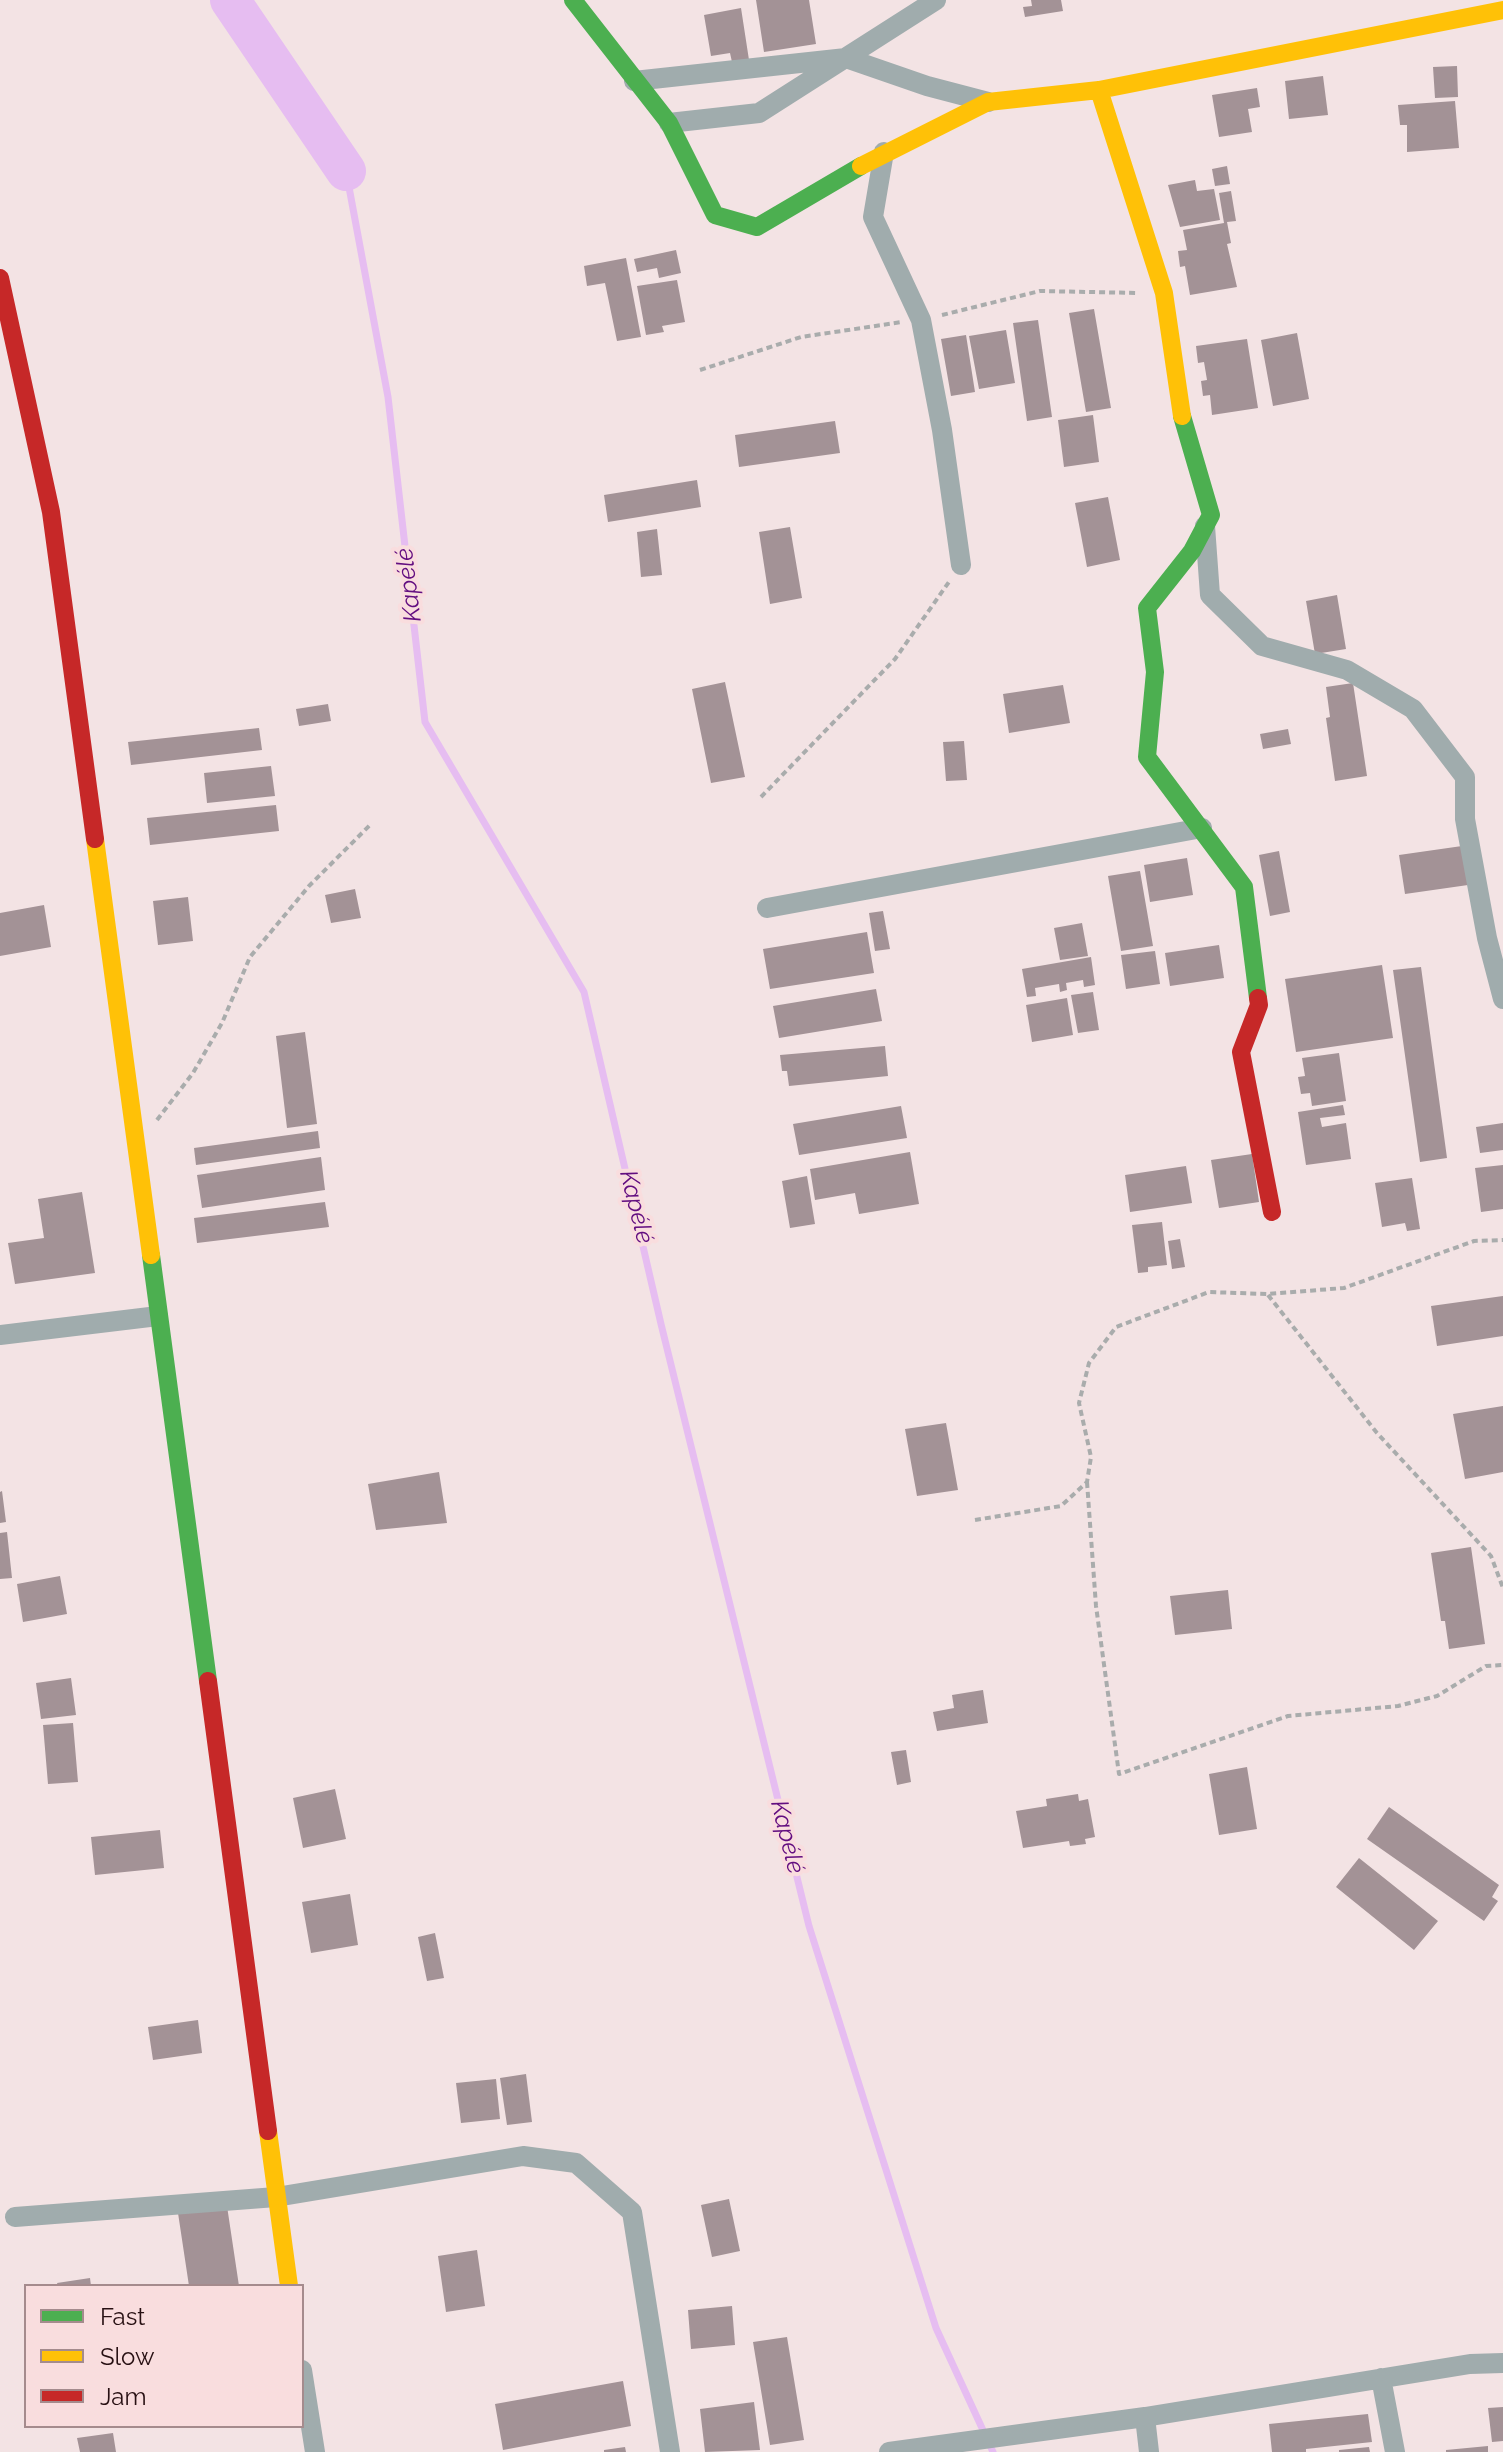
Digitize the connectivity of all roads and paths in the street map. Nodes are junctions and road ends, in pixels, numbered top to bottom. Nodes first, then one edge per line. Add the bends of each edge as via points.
1 (573, 0) edge
2 (936, 0) edge
3 (1503, 10) edge
4 (846, 58) junction
5 (634, 81) junction
6 (1099, 90) junction
7 (988, 102) junction
8 (669, 123) junction
9 (884, 152) junction
10 (0, 278) edge
11 (1205, 526) junction
12 (961, 565) joint
13 (761, 797) dead end
14 (371, 824) dead end
15 (1202, 828) junction
16 (767, 908) dead end
17 (1503, 999) edge
18 (136, 1147) junction
19 (1272, 1212) dead end
20 (1503, 1240) edge
21 (1267, 1294) junction
22 (158, 1316) junction
23 (0, 1335) edge
24 (1087, 1482) junction
25 (975, 1520) dead end
26 (1503, 1588) edge
27 (1503, 1665) edge
28 (276, 2197) junction
29 (15, 2217) dead end
30 (289, 2284) edge
31 (1503, 2363) edge
32 (1381, 2378) junction
33 (304, 2383) edge
34 (1145, 2417) junction
35 (315, 2452) edge
36 (670, 2452) edge
37 (892, 2452) edge
38 (1149, 2452) edge
39 (1395, 2452) edge

1 - 5 street
2 - 4 street
3 - 6 street
4 - 5 street
4 - 7 street
4 - 8 street via 759,113
5 - 8 street
6 - 7 street
6 - 11 street via 1164,293 1180,410 1211,515
7 - 9 street
8 - 9 street via 715,215 757,227
9 - 12 street via 873,217 921,320
10 - 18 street via 51,512
11 - 15 street via 1147,608 1155,672 1147,757
11 - 17 street via 1210,595 1262,646 1347,670 1413,709 1465,777 1465,819
12 - 13 path via 895,659
14 - 18 path via 309,886 250,957 193,1073
15 - 16 street
15 - 19 street via 1244,887 1259,1005 1241,1052
18 - 22 street
20 - 21 path via 1474,1241 1344,1288
21 - 24 path via 1209,1292 1116,1327 1089,1363 1079,1403 1091,1457
21 - 26 path via 1377,1433 1491,1556
22 - 23 street
22 - 28 street
24 - 25 path via 1061,1506
24 - 27 path via 1096,1606 1119,1774 1288,1716 1398,1706 1437,1696 1486,1666
28 - 29 street
28 - 30 street
28 - 36 street via 523,2156 576,2163 632,2212
31 - 32 street
32 - 34 street
32 - 39 street
33 - 35 street
34 - 37 street
34 - 38 street

